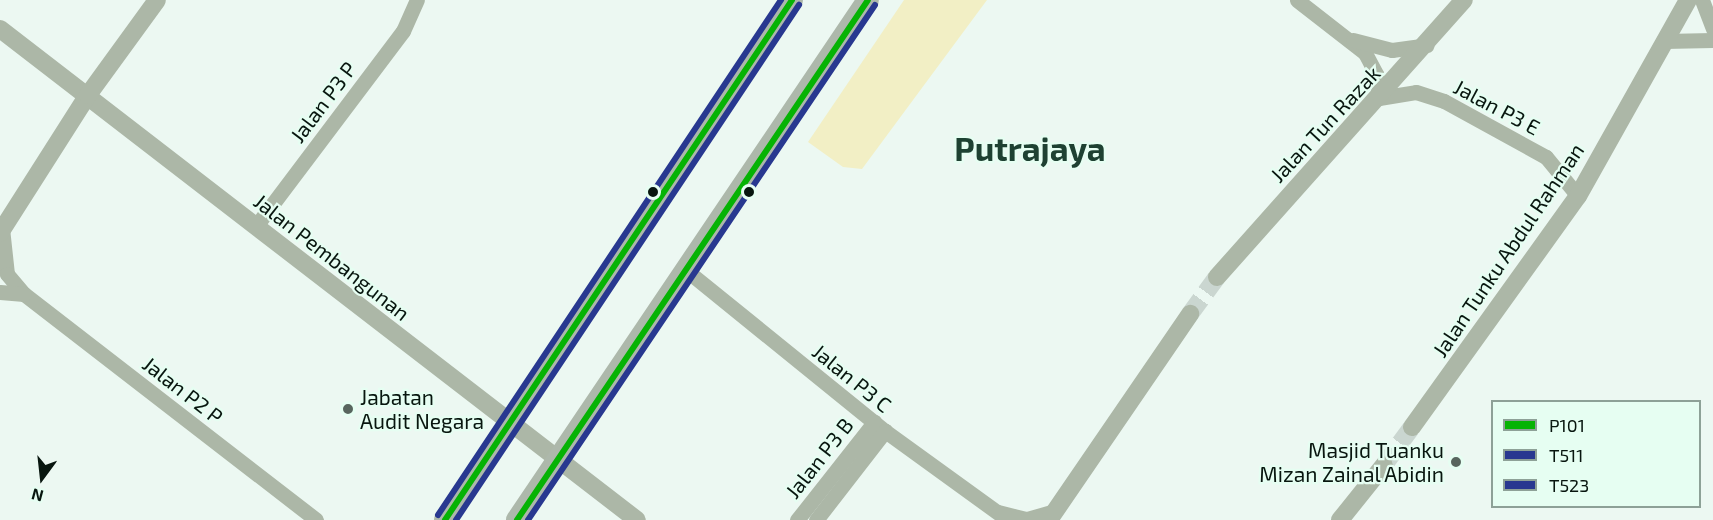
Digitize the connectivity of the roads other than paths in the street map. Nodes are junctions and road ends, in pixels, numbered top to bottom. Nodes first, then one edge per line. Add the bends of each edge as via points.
1 (157, 0) edge
2 (417, 0) edge
3 (792, 0) edge
4 (868, 0) edge
5 (1297, 0) edge
6 (1464, 0) edge
7 (1702, 0) edge
8 (1679, 5) edge
9 (1713, 29) edge
10 (0, 30) edge
11 (1348, 38) junction
12 (1713, 40) edge
13 (1664, 41) junction
14 (1427, 45) junction
15 (88, 95) junction
16 (1379, 98) junction
17 (1578, 196) junction
18 (4, 224) edge
19 (256, 226) junction
20 (686, 270) junction
21 (1217, 277) tunnel mouth
22 (0, 292) edge
23 (24, 294) junction
24 (1190, 314) tunnel mouth
25 (508, 422) junction
26 (879, 427) junction
27 (1412, 427) tunnel mouth
28 (557, 460) junction
29 (1384, 465) tunnel mouth
30 (1055, 514) edge
31 (1003, 516) edge
32 (316, 520) edge
33 (445, 520) edge
34 (517, 520) edge
35 (637, 520) edge
36 (797, 520) edge
37 (816, 520) edge
38 (1340, 520) edge

1 - 15 street
2 - 19 street, Jalan P3 P via 403,31
3 - 25 main road
4 - 20 main road
5 - 11 street
6 - 14 street, Jalan Tun Razak
7 - 9 street
8 - 13 street, Jalan Tunku Abdul Rahman
10 - 15 street, Jalan Pembangunan
11 - 14 street via 1392,50
11 - 16 street via 1371,61
12 - 13 street
13 - 17 street, Jalan Tunku Abdul Rahman
14 - 16 street, Jalan Tun Razak
15 - 18 street
15 - 19 street, Jalan Pembangunan
16 - 17 street, Jalan P3 E via 1416,92 1444,101 1546,157
16 - 21 street, Jalan Tun Razak
17 - 27 street, Jalan Tunku Abdul Rahman
18 - 23 street, Jalan P2 P via 7,274
19 - 25 street, Jalan Pembangunan
20 - 26 street, Jalan P3 C
20 - 28 main road
22 - 23 street
23 - 32 street, Jalan P2 P
24 - 30 street
25 - 28 street, Jalan Pembangunan
25 - 33 main road
26 - 31 street, Jalan P3 C
26 - 36 street, Jalan P3 B
26 - 37 street, Jalan P3 B
28 - 34 main road
28 - 35 street, Jalan Pembangunan
29 - 38 street
30 - 31 street, Jalan P3 C via 1027,519

